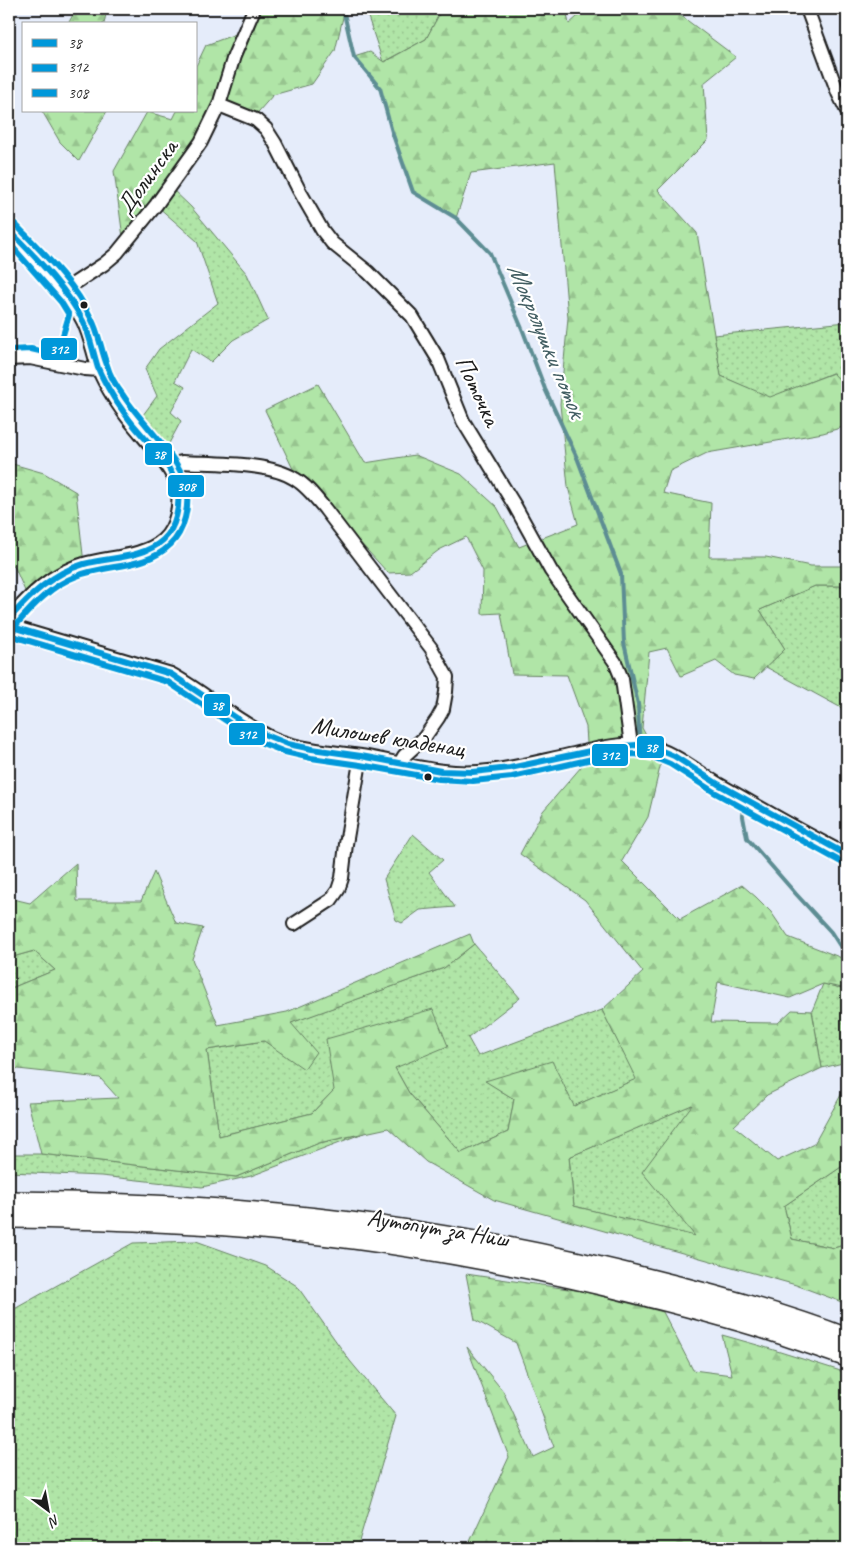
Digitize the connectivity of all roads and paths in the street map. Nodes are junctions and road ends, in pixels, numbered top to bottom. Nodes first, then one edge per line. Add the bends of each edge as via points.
1 (254, 9) edge
2 (807, 9) edge
3 (219, 105) junction
4 (847, 111) edge
5 (9, 230) edge
6 (64, 292) junction
7 (9, 359) edge
8 (99, 370) junction
9 (168, 468) junction
10 (9, 619) edge
11 (9, 626) edge
12 (632, 745) junction
13 (362, 756) junction
14 (400, 763) junction
15 (847, 855) edge
16 (294, 924) dead end
17 (9, 1201) edge
18 (9, 1218) edge
19 (847, 1338) edge
20 (847, 1357) edge

1 - 3 street, Долинска via 234,56
2 - 4 street
3 - 6 street, Долинска via 200,142 128,241 104,264
3 - 12 street, Поточка via 256,120 266,129 332,243 368,272 412,316 438,359 463,421 551,571 615,662 622,679
5 - 6 street
6 - 8 street via 83,321
7 - 8 street via 30,358
8 - 9 street via 123,413
9 - 10 street via 178,487 178,502 173,525 164,538 141,552 84,564 60,573 28,598
9 - 14 street via 182,462 271,469 296,480 331,516 431,648 447,677 443,709 424,738
11 - 13 street, Милошев кладенац via 171,674 277,740 295,746
12 - 14 street, Милошев кладенац via 611,746 486,772 456,772
12 - 15 street, Милошев кладенац via 668,754
13 - 14 street, Милошев кладенац
13 - 16 street via 338,890 331,900
17 - 19 highway, Аутопут за Ниш via 243,1210 385,1226 611,1269 721,1297
18 - 20 highway, Аутопут за Ниш via 253,1228 452,1254 589,1282 711,1313

